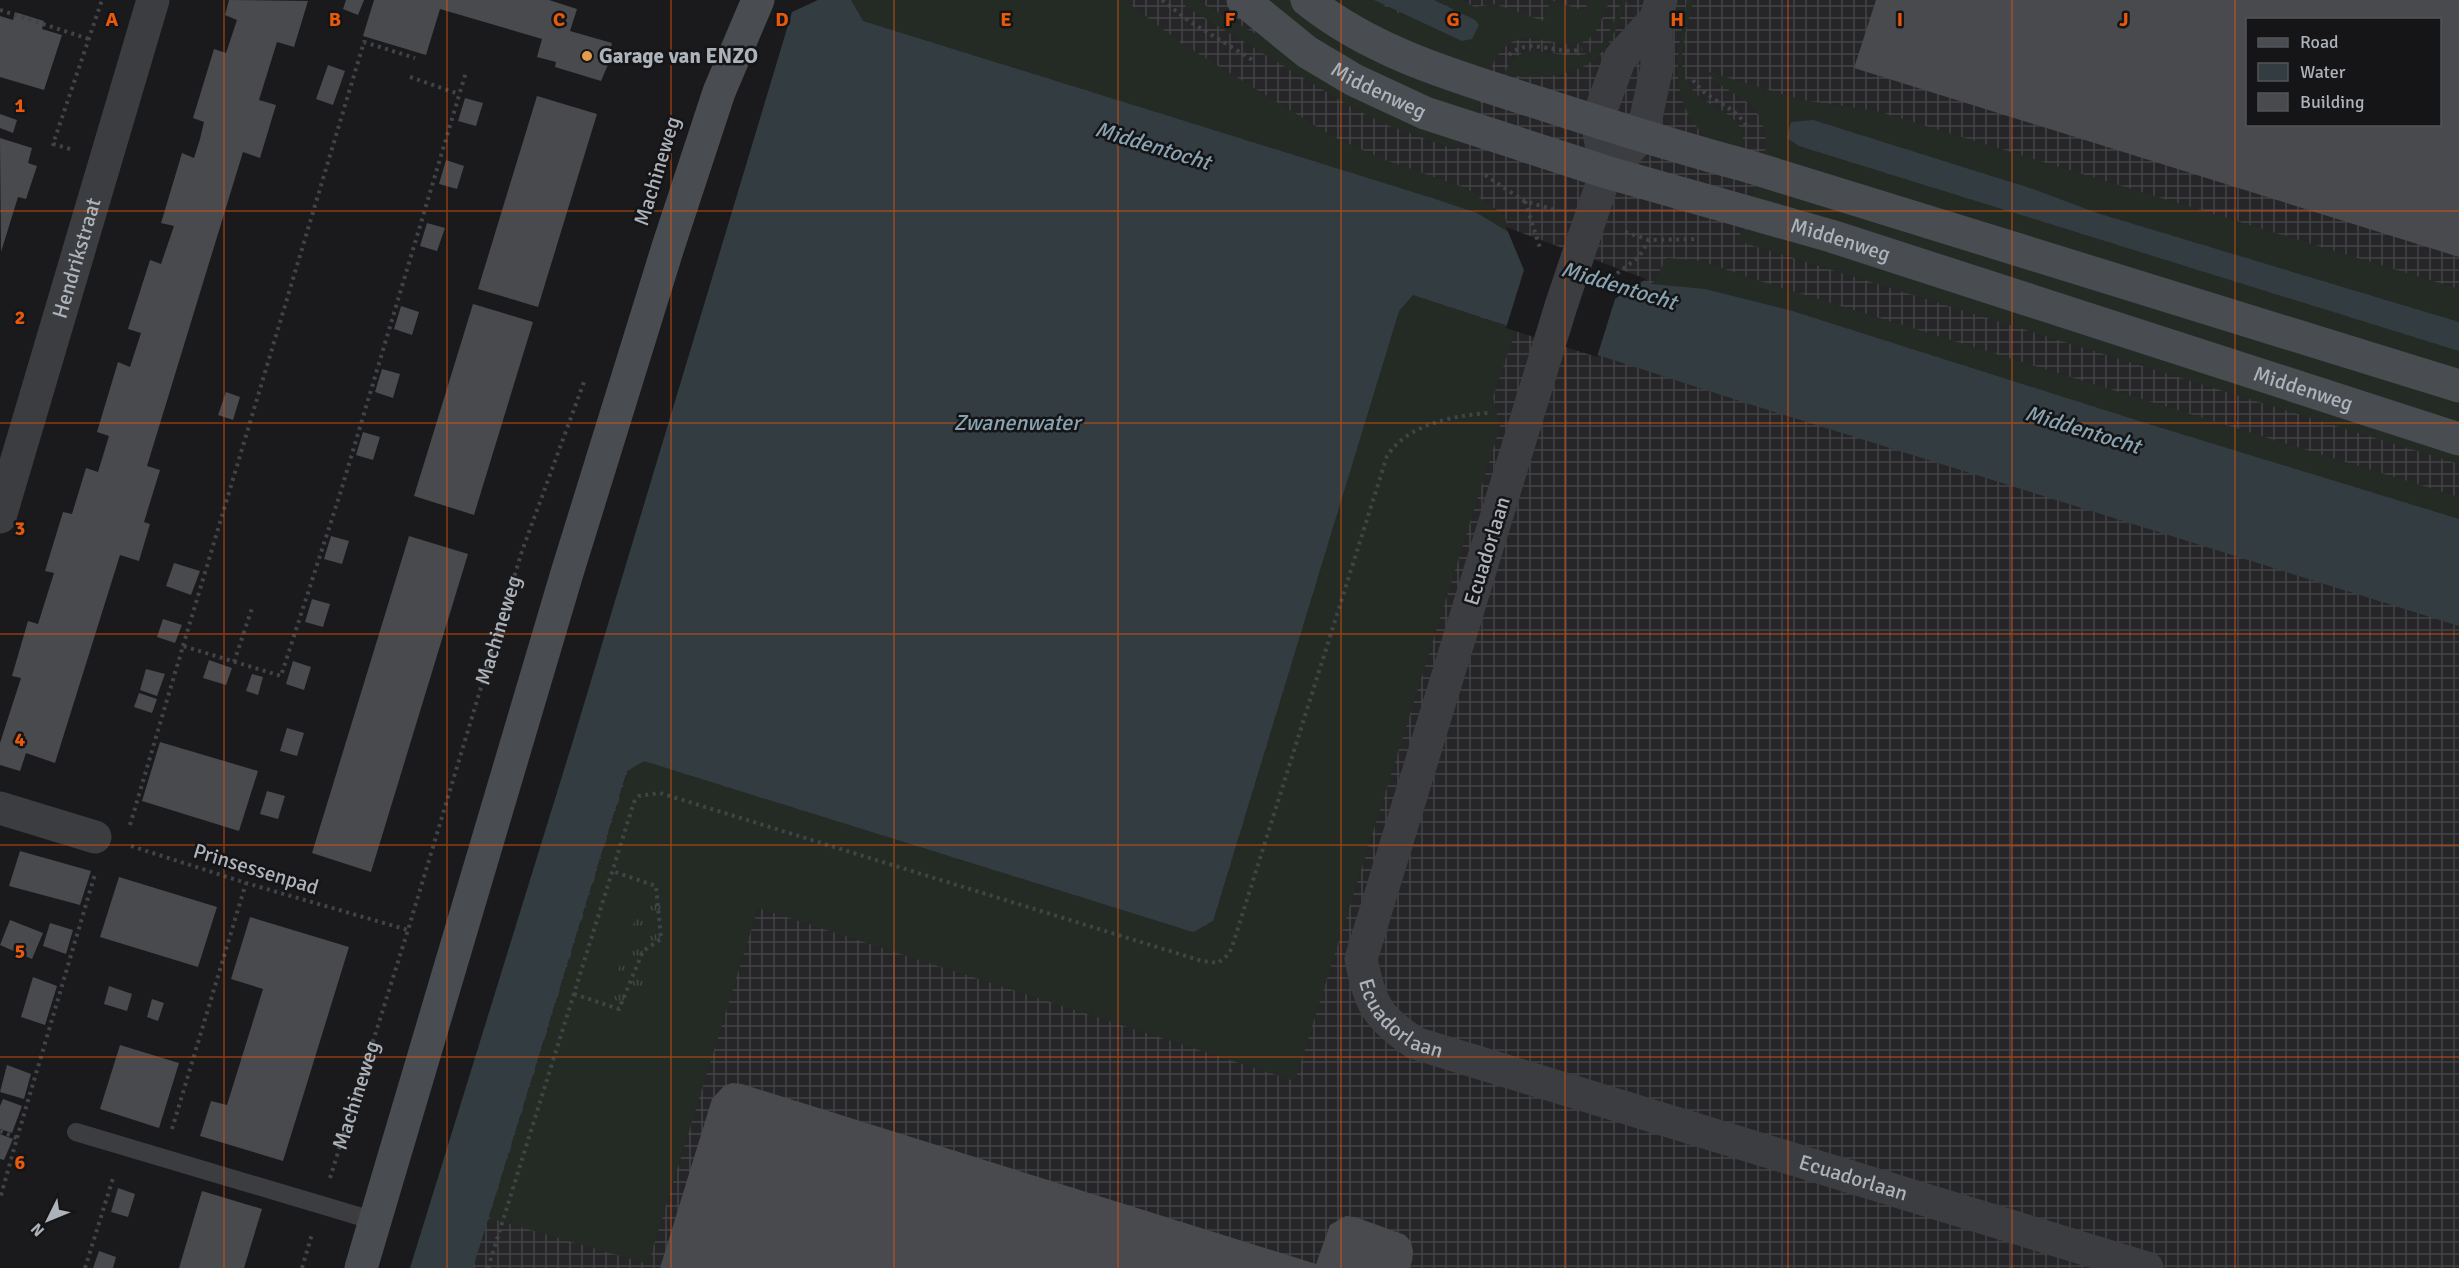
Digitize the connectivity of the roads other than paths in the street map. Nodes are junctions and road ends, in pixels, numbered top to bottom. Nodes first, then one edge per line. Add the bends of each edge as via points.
1 (153, 0) edge
2 (758, 0) edge
3 (1243, 0) edge
4 (1307, 0) edge
5 (1659, 9) edge
6 (1597, 121) junction
7 (1642, 136) junction
8 (1606, 172) junction
9 (2459, 386) edge
10 (2459, 439) edge
11 (0, 517) edge
12 (0, 808) edge
13 (108, 840) road end
14 (76, 1132) dead end
15 (375, 1221) junction
16 (361, 1268) edge
17 (2147, 1268) edge

1 - 11 street, Hendrikstraat
2 - 15 street, Machineweg via 719,92 665,258 567,573
3 - 8 street, Middenweg via 1307,52 1380,94 1450,122
4 - 6 street, Middenweg via 1378,45 1430,68
5 - 6 street via 1620,58
5 - 7 street via 1657,67
6 - 7 street, Middenweg
6 - 8 street
7 - 8 street
7 - 9 street, Middenweg
8 - 10 street, Middenweg via 1832,236
8 - 17 street, Ecuadorlaan via 1362,959 1376,1009 1393,1029 1415,1042
12 - 13 street
14 - 15 lane
15 - 16 street, Machineweg

